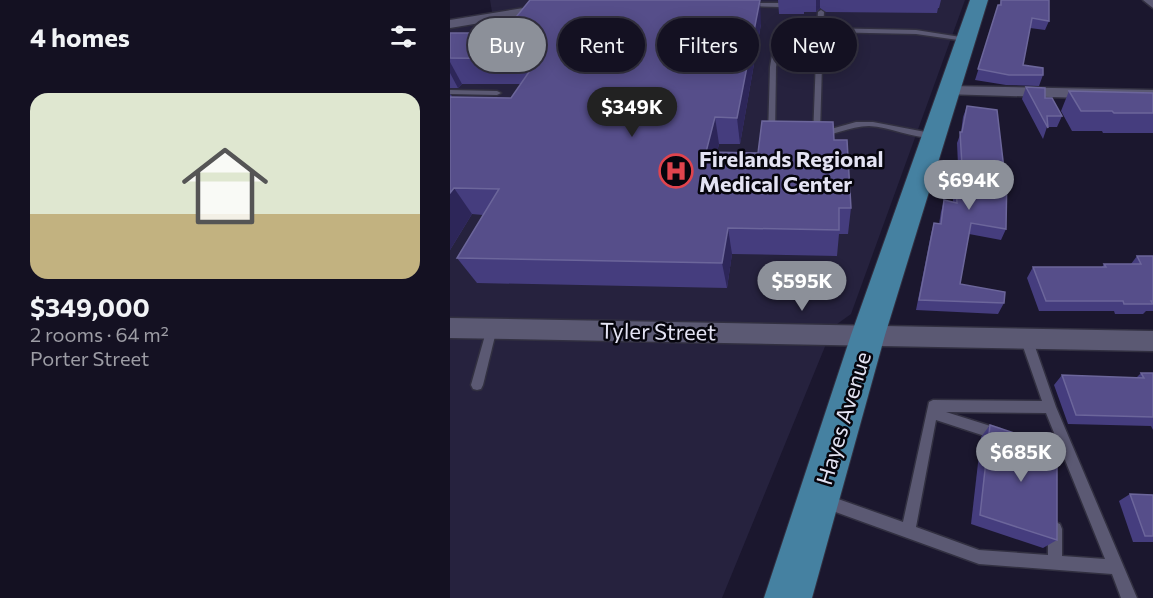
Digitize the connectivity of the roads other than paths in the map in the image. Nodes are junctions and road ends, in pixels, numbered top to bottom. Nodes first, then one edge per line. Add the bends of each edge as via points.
1 (594, 0) edge
2 (979, 0) edge
3 (1149, 0) edge
4 (754, 2) edge
5 (735, 3) edge
6 (1153, 4) edge
7 (780, 5) dead end
8 (820, 12) dead end
9 (752, 13) edge
10 (820, 18) edge
11 (450, 24) edge
12 (857, 31) edge
13 (965, 39) junction
14 (774, 72) edge
15 (818, 72) edge
16 (948, 91) junction
17 (450, 92) edge
18 (497, 93) dead end
19 (1153, 95) edge
20 (816, 135) junction
21 (933, 136) junction
22 (804, 137) edge
23 (779, 138) edge
24 (450, 328) edge
25 (492, 328) junction
26 (868, 335) junction
27 (1026, 338) junction
28 (1153, 341) edge
29 (477, 385) dead end
30 (1050, 407) junction
31 (932, 413) junction
32 (1009, 438) edge
33 (1067, 448) junction
34 (1054, 453) edge
35 (818, 499) junction
36 (1054, 519) edge
37 (908, 532) junction
38 (1055, 563) junction
39 (1116, 567) junction
40 (788, 598) edge
41 (1129, 598) edge

1 - 11 street via 483,14
2 - 13 main road, Hayes Avenue
3 - 6 street
4 - 5 lane
4 - 7 lane
4 - 9 lane
8 - 10 lane
12 - 13 lane via 914,32
13 - 16 main road, Hayes Avenue
14 - 23 lane via 771,138
15 - 20 lane
16 - 19 street
16 - 21 main road, Hayes Avenue
17 - 18 lane
20 - 21 lane via 856,124 873,124
20 - 22 lane
21 - 26 main road, Hayes Avenue
24 - 25 street, Tyler Street
25 - 26 street, Tyler Street
25 - 29 lane
26 - 27 street, Tyler Street
26 - 35 main road, Hayes Avenue
27 - 28 street, Tyler Street
27 - 30 lane
30 - 31 lane via 933,406
30 - 33 lane
31 - 32 lane
31 - 37 lane
33 - 34 lane
33 - 39 lane
35 - 37 lane
35 - 40 main road, Hayes Avenue
36 - 38 lane
37 - 38 lane via 979,557
38 - 39 lane
39 - 41 lane

